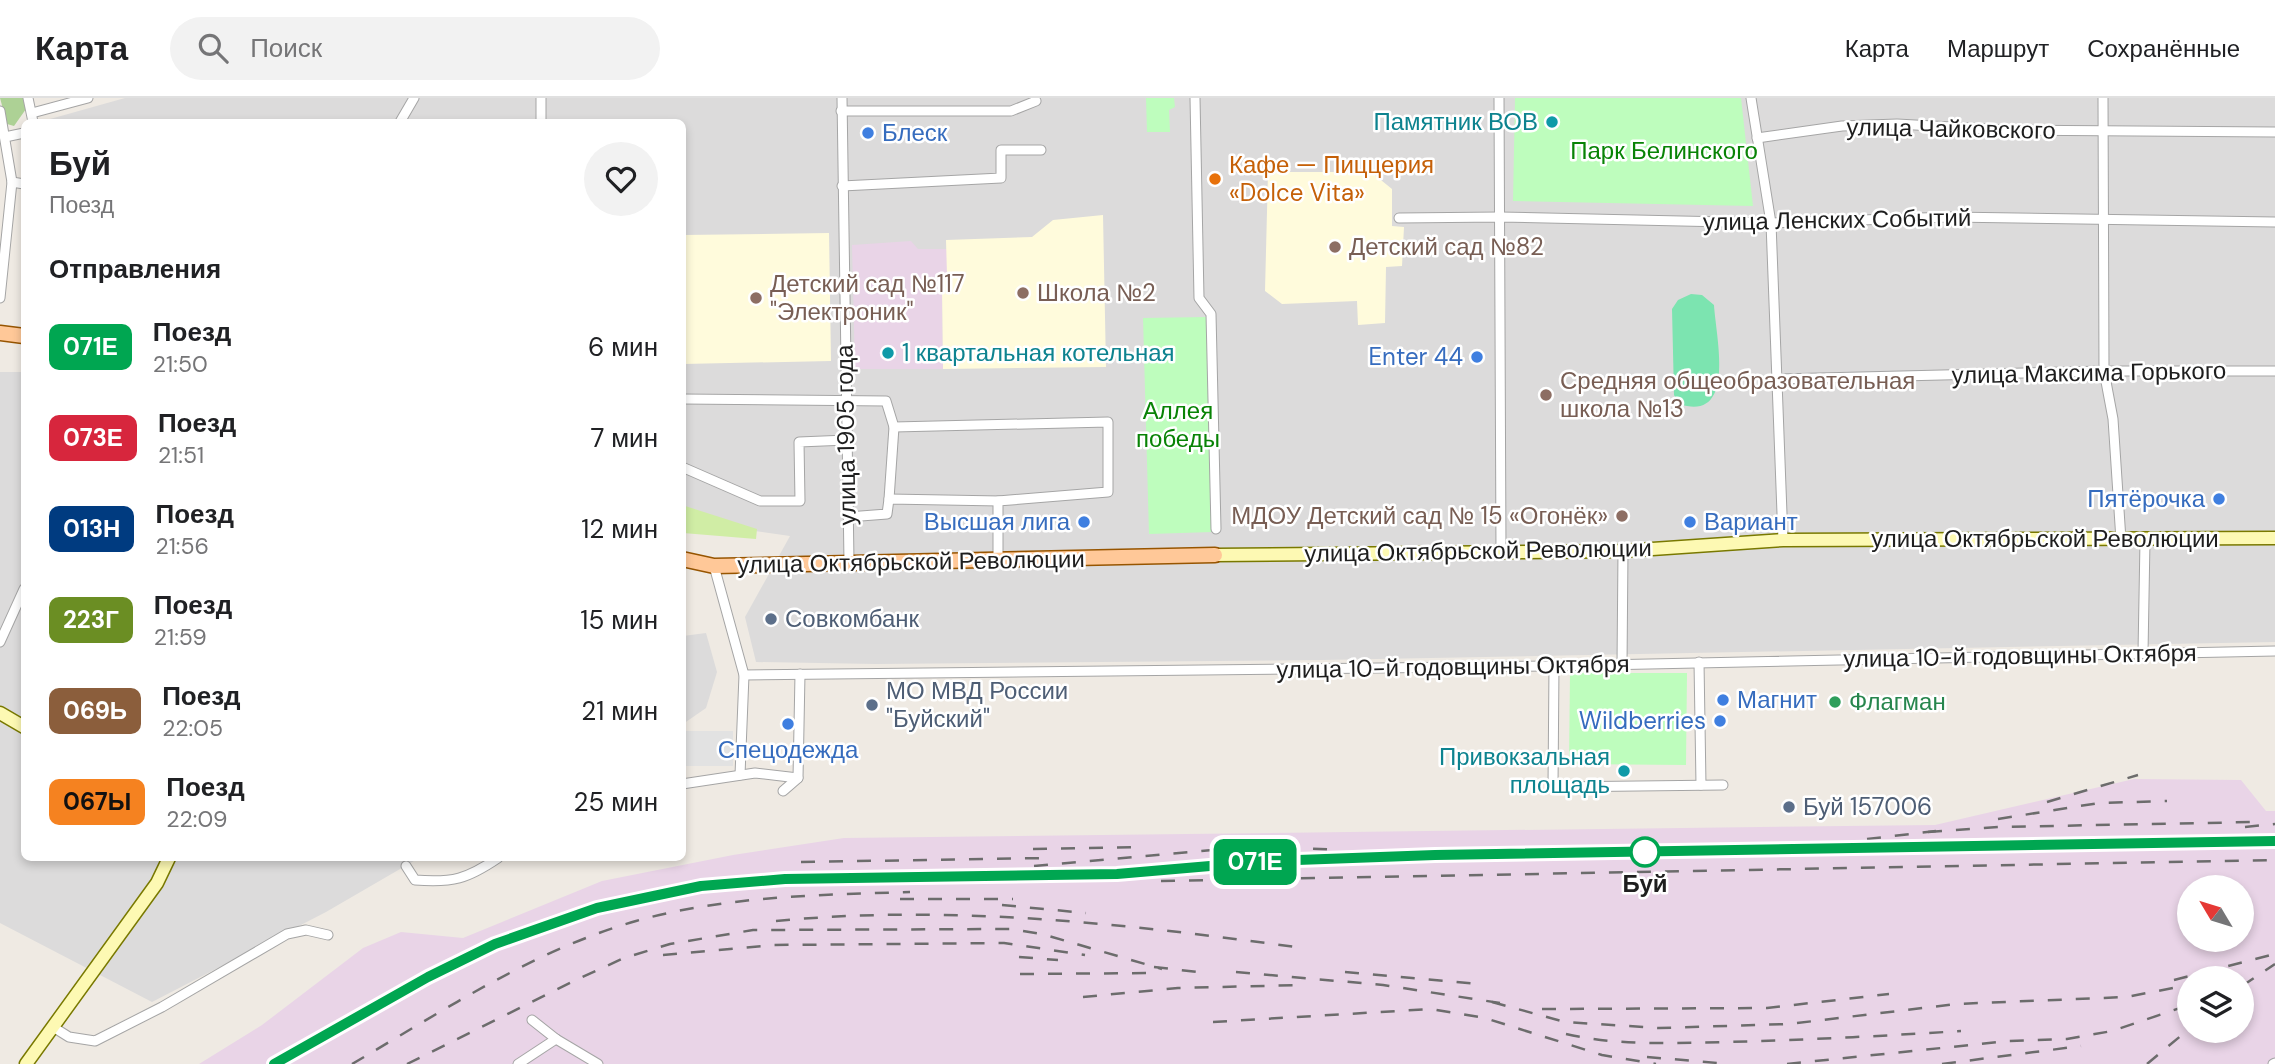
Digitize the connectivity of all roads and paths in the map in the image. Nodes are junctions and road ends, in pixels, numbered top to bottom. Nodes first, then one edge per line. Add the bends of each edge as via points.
1 (29, 98) edge
2 (88, 98) edge
3 (414, 98) edge
4 (541, 98) edge
5 (842, 98) edge
6 (1195, 98) edge
7 (1499, 98) edge
8 (1751, 98) edge
9 (2103, 98) edge
10 (1036, 101) dead end
11 (0, 111) edge
12 (841, 111) junction
13 (33, 118) edge
14 (402, 119) edge
15 (541, 119) edge
16 (2103, 132) junction
17 (2275, 132) edge
18 (21, 133) edge
19 (5, 137) junction
20 (1757, 138) junction
21 (1041, 150) dead end
22 (12, 182) junction
23 (21, 184) edge
24 (842, 186) junction
25 (1500, 217) junction
26 (1399, 218) dead end
27 (2104, 221) junction
28 (2275, 222) edge
29 (1771, 223) junction
30 (0, 298) edge
31 (0, 333) edge
32 (21, 336) edge
33 (2104, 371) junction
34 (2275, 371) edge
35 (1776, 379) junction
36 (686, 399) edge
37 (846, 400) junction
38 (894, 428) junction
39 (846, 440) junction
40 (686, 469) edge
41 (889, 499) junction
42 (1000, 501) junction
43 (848, 517) junction
44 (1216, 530) dead end
45 (2275, 538) edge
46 (1783, 540) junction
47 (2121, 540) junction
48 (2145, 540) junction
49 (1623, 551) junction
50 (1502, 552) junction
51 (1215, 555) joint
52 (686, 560) edge
53 (998, 560) junction
54 (849, 562) junction
55 (714, 566) junction
56 (21, 596) edge
57 (0, 642) edge
58 (2275, 651) edge
59 (2143, 653) junction
60 (1699, 662) junction
61 (1622, 665) junction
62 (1554, 666) junction
63 (800, 674) junction
64 (744, 675) junction
65 (0, 713) edge
66 (21, 725) edge
67 (740, 775) junction
68 (798, 778) junction
69 (686, 783) edge
70 (1701, 785) junction
71 (1723, 785) dead end
72 (783, 792) dead end
73 (168, 861) edge
74 (493, 861) edge
75 (406, 866) dead end
76 (328, 935) dead end
77 (532, 1020) dead end
78 (52, 1027) junction
79 (556, 1039) junction
80 (26, 1064) edge
81 (518, 1064) edge
82 (598, 1064) edge

1 - 13 street
2 - 13 street
3 - 14 street
4 - 15 street
5 - 12 street, улица 1905 года
6 - 44 street via 1199,298 1212,314
7 - 25 street
8 - 20 street
9 - 16 street
10 - 12 street via 1011,111
11 - 19 street
12 - 24 street, улица 1905 года
16 - 17 street, улица Чайковского
16 - 20 street, улица Чайковского via 1896,124
16 - 27 street
18 - 19 street
19 - 22 street
20 - 29 street
21 - 24 street via 1001,150 1001,178
22 - 23 street
22 - 30 street
24 - 37 street, улица 1905 года
25 - 26 street, улица Ленских Событий
25 - 29 street, улица Ленских Событий
25 - 50 street
27 - 28 street, улица Ленских Событий
27 - 29 street, улица Ленских Событий via 1950,217
27 - 33 street
29 - 35 street
31 - 32 main road
33 - 34 street, улица Максима Горького
33 - 35 street, улица Максима Горького
33 - 47 street via 2113,419
35 - 46 street
36 - 37 street
37 - 38 street via 886,401
37 - 39 street, улица 1905 года
38 - 41 street
38 - 42 street via 1108,422 1108,492
39 - 40 street via 799,442 800,501 760,500
39 - 43 street, улица 1905 года
41 - 42 street
41 - 43 street via 887,514
42 - 53 street
43 - 54 street, улица 1905 года
45 - 48 street, улица Октябрьской Революции
46 - 47 street, улица Октябрьской Революции
46 - 49 street, улица Октябрьской Революции
47 - 48 street, улица Октябрьской Революции
48 - 59 street
49 - 50 street, улица Октябрьской Революции
49 - 61 street
50 - 51 street, улица Октябрьской Революции
51 - 53 main road, улица Октябрьской Революции
52 - 55 main road, улица Октябрьской Революции
53 - 54 main road, улица Октябрьской Революции
54 - 55 main road, улица Октябрьской Революции
55 - 64 street
56 - 57 street
58 - 59 street, улица 10-й годовщины Октября
59 - 60 street, улица 10-й годовщины Октября
60 - 61 street, улица 10-й годовщины Октября
60 - 70 street
61 - 62 street, улица 10-й годовщины Октября
62 - 63 street, улица 10-й годовщины Октября
62 - 70 street via 1553,787
63 - 64 street, улица 10-й годовщины Октября
63 - 68 street
64 - 67 street
65 - 66 street
67 - 68 street
67 - 69 street
68 - 72 street
70 - 71 street
73 - 78 street via 157,883
74 - 75 street via 464,879 441,882 415,880
76 - 78 street via 306,930 287,934 95,1041 69,1037
77 - 79 street
78 - 80 street
79 - 81 street
79 - 82 street

